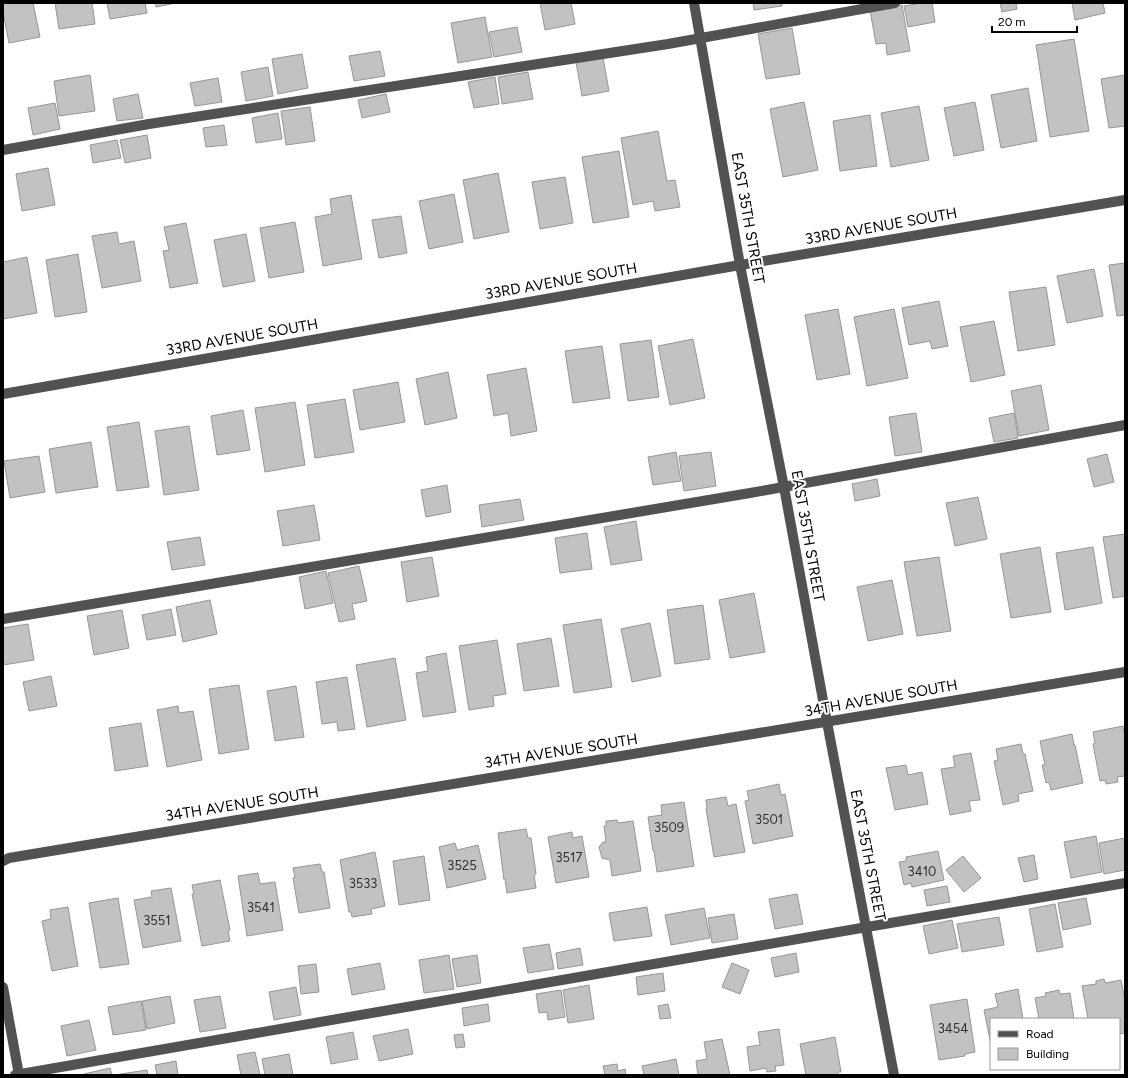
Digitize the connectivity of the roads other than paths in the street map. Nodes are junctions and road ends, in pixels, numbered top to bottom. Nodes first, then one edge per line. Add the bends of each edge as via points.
1 (694, 3) edge
2 (895, 3) edge
3 (701, 38) junction
4 (3, 150) edge
5 (1125, 200) edge
6 (740, 264) junction
7 (3, 394) edge
8 (1125, 425) edge
9 (784, 487) junction
10 (3, 619) edge
11 (1125, 672) edge
12 (827, 722) junction
13 (3, 861) edge
14 (1125, 883) edge
15 (867, 927) junction
16 (3, 987) edge
17 (18, 1075) edge
18 (894, 1075) edge

1 - 3 street, EAST 35TH STREET
2 - 3 street
3 - 4 street via 157,123
3 - 6 street, EAST 35TH STREET
5 - 6 street, 33RD AVENUE SOUTH
6 - 7 street, 33RD AVENUE SOUTH
6 - 9 street, EAST 35TH STREET
8 - 9 street
9 - 10 street
9 - 12 street, EAST 35TH STREET
11 - 12 street, 34TH AVENUE SOUTH
12 - 13 street, 34TH AVENUE SOUTH
12 - 15 street, EAST 35TH STREET
14 - 15 street
15 - 17 street
15 - 18 street, EAST 35TH STREET
16 - 17 street

